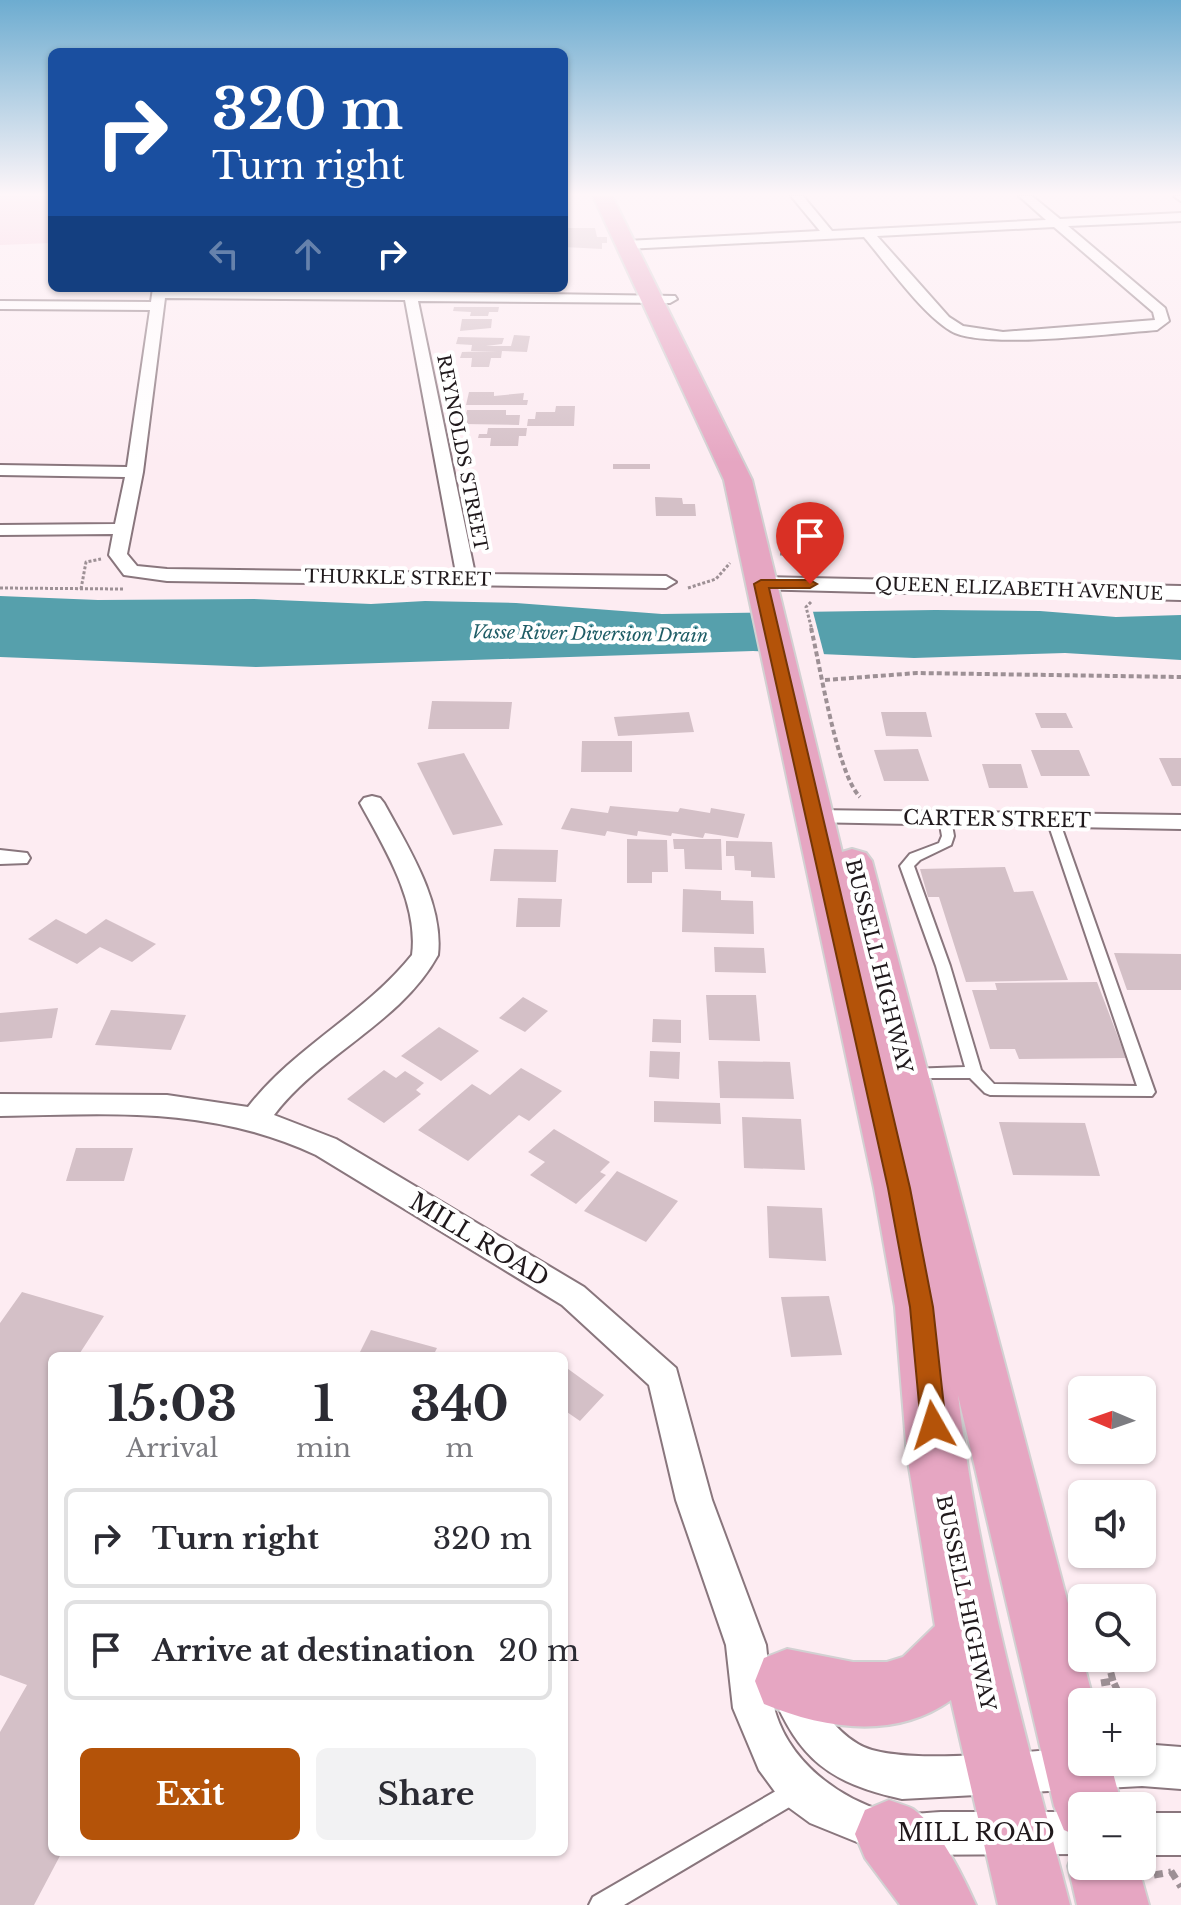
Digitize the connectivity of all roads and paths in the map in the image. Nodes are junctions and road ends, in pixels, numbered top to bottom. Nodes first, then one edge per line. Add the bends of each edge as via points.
1 (654, 285) edge
2 (913, 285) edge
3 (1129, 285) edge
4 (410, 292) edge
5 (158, 296) edge
6 (661, 299) junction
7 (1, 308) edge
8 (0, 470) edge
9 (135, 472) junction
10 (124, 529) junction
11 (0, 530) edge
12 (118, 555) junction
13 (467, 579) junction
14 (666, 582) dead end
15 (81, 589) dead end
16 (1181, 593) edge
17 (782, 598) junction
18 (808, 670) junction
19 (1181, 677) edge
20 (372, 803) dead end
21 (842, 812) junction
22 (945, 819) junction
23 (1053, 820) junction
24 (1181, 822) edge
25 (974, 1072) junction
26 (906, 1074) junction
27 (0, 1105) edge
28 (255, 1118) junction
29 (968, 1636) junction
30 (767, 1663) junction
31 (1111, 1672) edge
32 (1113, 1681) dead end
33 (1181, 1768) edge
34 (1083, 1787) edge
35 (799, 1789) junction
36 (1034, 1812) edge
37 (889, 1834) junction
38 (1156, 1842) edge
39 (1176, 1853) edge
40 (1107, 1880) edge
41 (1181, 1887) edge
42 (601, 1905) edge
43 (940, 1905) edge
44 (1034, 1905) edge
45 (1113, 1905) edge

1 - 6 main road, BUSSELL HIGHWAY
2 - 3 street via 959,330 1003,336 1157,326 1160,311
4 - 5 street
4 - 6 street
4 - 13 street, REYNOLDS STREET
5 - 7 street
5 - 9 street
6 - 17 main road, BUSSELL HIGHWAY
8 - 9 street
9 - 10 street
10 - 11 street
10 - 12 street
12 - 13 street, THURKLE STREET via 131,571 167,575
12 - 15 path via 86,562
13 - 14 street, THURKLE STREET
16 - 17 street, QUEEN ELIZABETH AVENUE
17 - 18 main road, BUSSELL HIGHWAY
17 - 18 path
18 - 19 path
18 - 21 main road, BUSSELL HIGHWAY
18 - 21 path via 853,790 862,799
20 - 28 street via 426,923 426,954 392,997 293,1075
21 - 22 street, CARTER STREET
21 - 26 main road, BUSSELL HIGHWAY
21 - 29 main road, BUSSELL HIGHWAY via 921,1307 936,1455
22 - 23 street, CARTER STREET
22 - 25 lane via 945,845 915,857 907,866
23 - 24 street, CARTER STREET
23 - 25 lane via 1147,1092 990,1089
25 - 26 lane
26 - 34 main road, BUSSELL HIGHWAY
27 - 28 street, MILL ROAD via 170,1104
28 - 30 street, MILL ROAD via 326,1147 573,1296 664,1378 694,1500
29 - 30 main road via 918,1685 886,1693 852,1694
29 - 36 main road, BUSSELL HIGHWAY
30 - 35 street, MILL ROAD via 753,1708 774,1755
30 - 36 street, MILL ROAD via 818,1737 841,1760 872,1773
31 - 32 path
33 - 34 street via 1142,1765
34 - 36 street
35 - 37 street, MILL ROAD via 825,1808
35 - 42 lane
36 - 37 street, MILL ROAD
36 - 44 main road, BUSSELL HIGHWAY
37 - 43 main road
38 - 39 street
39 - 41 path
40 - 45 main road

